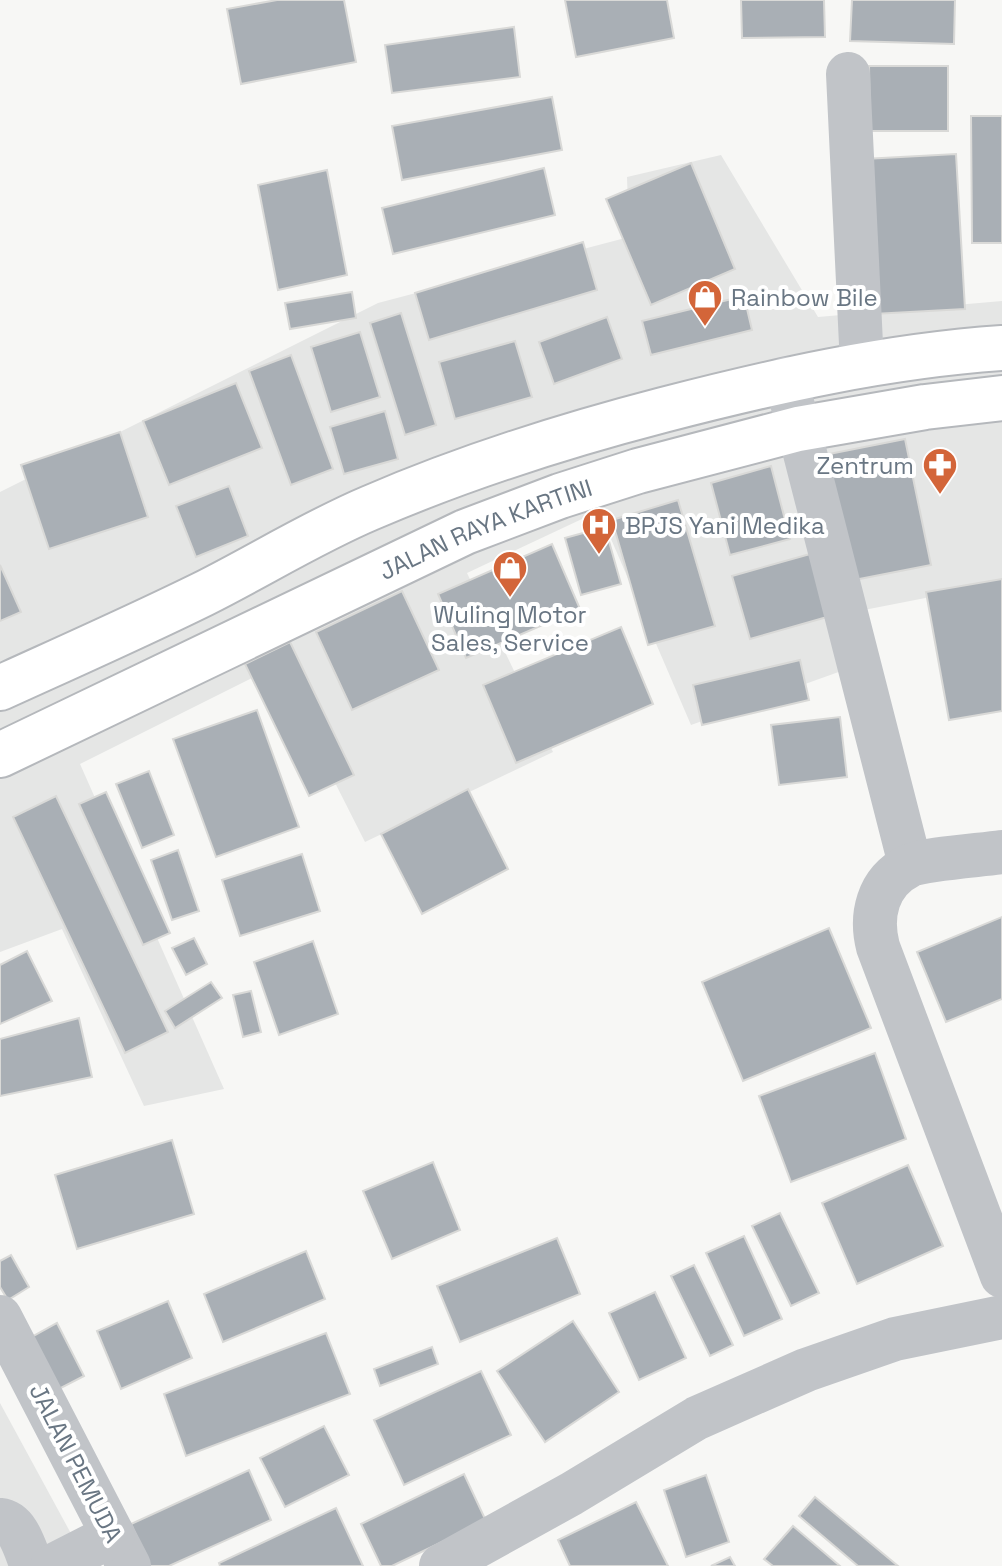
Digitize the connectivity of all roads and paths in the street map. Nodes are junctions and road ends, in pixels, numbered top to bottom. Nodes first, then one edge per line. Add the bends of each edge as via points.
1 (848, 74) dead end
2 (1002, 348) edge
3 (862, 365) junction
4 (786, 379) junction
5 (1002, 398) edge
6 (798, 429) junction
7 (0, 688) edge
8 (0, 755) edge
9 (1002, 852) edge
10 (910, 864) junction
11 (1002, 1276) edge
12 (0, 1317) edge
13 (1002, 1317) edge
14 (0, 1520) edge
15 (121, 1551) edge
16 (32, 1566) edge
17 (52, 1566) edge
18 (441, 1566) edge

1 - 3 street
2 - 3 main road
3 - 4 main road
4 - 6 street
4 - 7 main road via 600,427 436,480
5 - 6 main road, JALAN RAYA KARTINI
6 - 8 main road, JALAN RAYA KARTINI via 625,475 465,532
6 - 10 street
9 - 10 street
10 - 11 street via 884,891 873,926
12 - 15 street, JALAN PEMUDA
13 - 18 street via 895,1339 806,1370 711,1412
14 - 16 street via 13,1526
15 - 17 street

